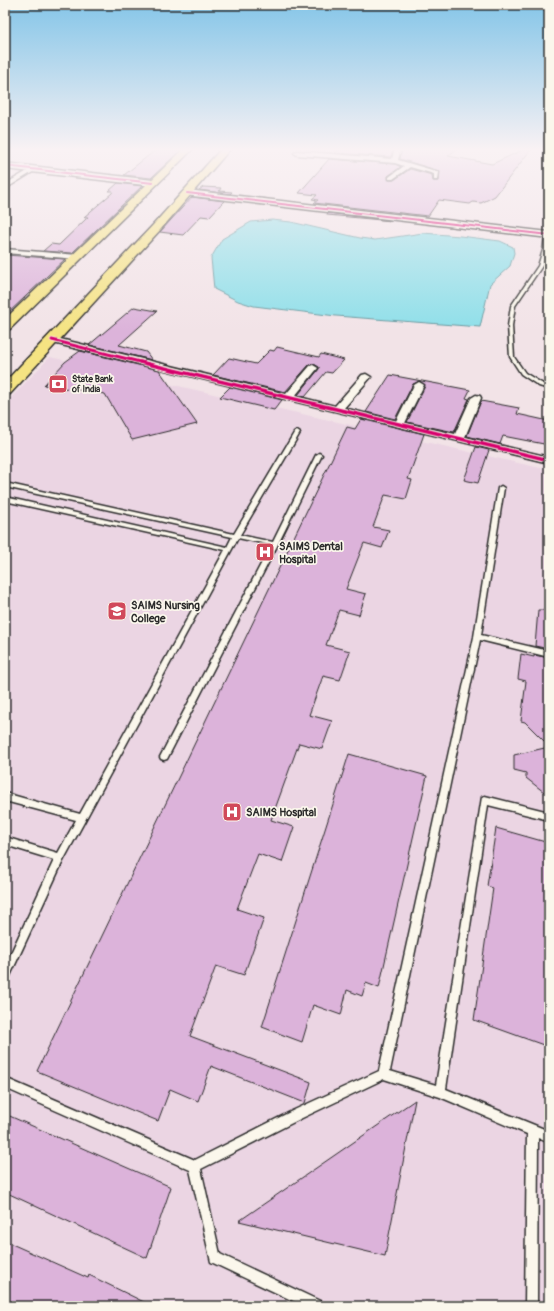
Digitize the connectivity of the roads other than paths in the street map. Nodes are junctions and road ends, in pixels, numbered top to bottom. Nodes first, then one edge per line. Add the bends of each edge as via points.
1 (126, 209) edge
2 (172, 209) edge
3 (326, 209) edge
4 (548, 235) edge
5 (5, 251) edge
6 (78, 257) junction
7 (5, 326) edge
8 (52, 340) junction
9 (313, 368) dead end
10 (366, 377) dead end
11 (419, 385) dead end
12 (549, 388) edge
13 (5, 391) edge
14 (288, 398) junction
15 (476, 398) dead end
16 (337, 410) junction
17 (399, 425) junction
18 (297, 433) dead end
19 (458, 439) junction
20 (318, 455) dead end
21 (549, 460) edge
22 (5, 485) edge
23 (501, 488) dead end
24 (5, 499) edge
25 (236, 536) junction
26 (275, 544) junction
27 (228, 550) junction
28 (477, 638) junction
29 (549, 654) edge
30 (164, 757) dead end
31 (5, 797) edge
32 (549, 816) edge
33 (81, 818) junction
34 (5, 841) edge
35 (60, 858) junction
36 (5, 977) edge
37 (384, 1074) junction
38 (5, 1083) edge
39 (440, 1092) junction
40 (534, 1131) junction
41 (549, 1137) edge
42 (195, 1166) junction
43 (318, 1306) edge
44 (530, 1306) edge

1 - 6 main road
2 - 8 main road
3 - 4 street
4 - 12 lane via 540,266 513,306 510,326 512,357 523,374
5 - 6 street
6 - 7 main road
8 - 13 main road
8 - 14 street
9 - 14 street
10 - 16 street
11 - 17 street
14 - 16 street
15 - 19 street
16 - 17 street
17 - 19 street
18 - 25 lane
19 - 21 street
20 - 26 lane
22 - 25 lane
23 - 28 lane
24 - 27 lane
25 - 26 lane
25 - 27 lane
26 - 30 lane
27 - 33 lane
28 - 29 lane
28 - 37 lane
31 - 33 lane
32 - 39 lane via 485,800
33 - 35 lane
34 - 35 lane
35 - 36 lane
37 - 39 lane
37 - 42 lane
38 - 42 lane
39 - 40 lane
40 - 41 lane
40 - 44 lane
42 - 43 lane via 215,1258

